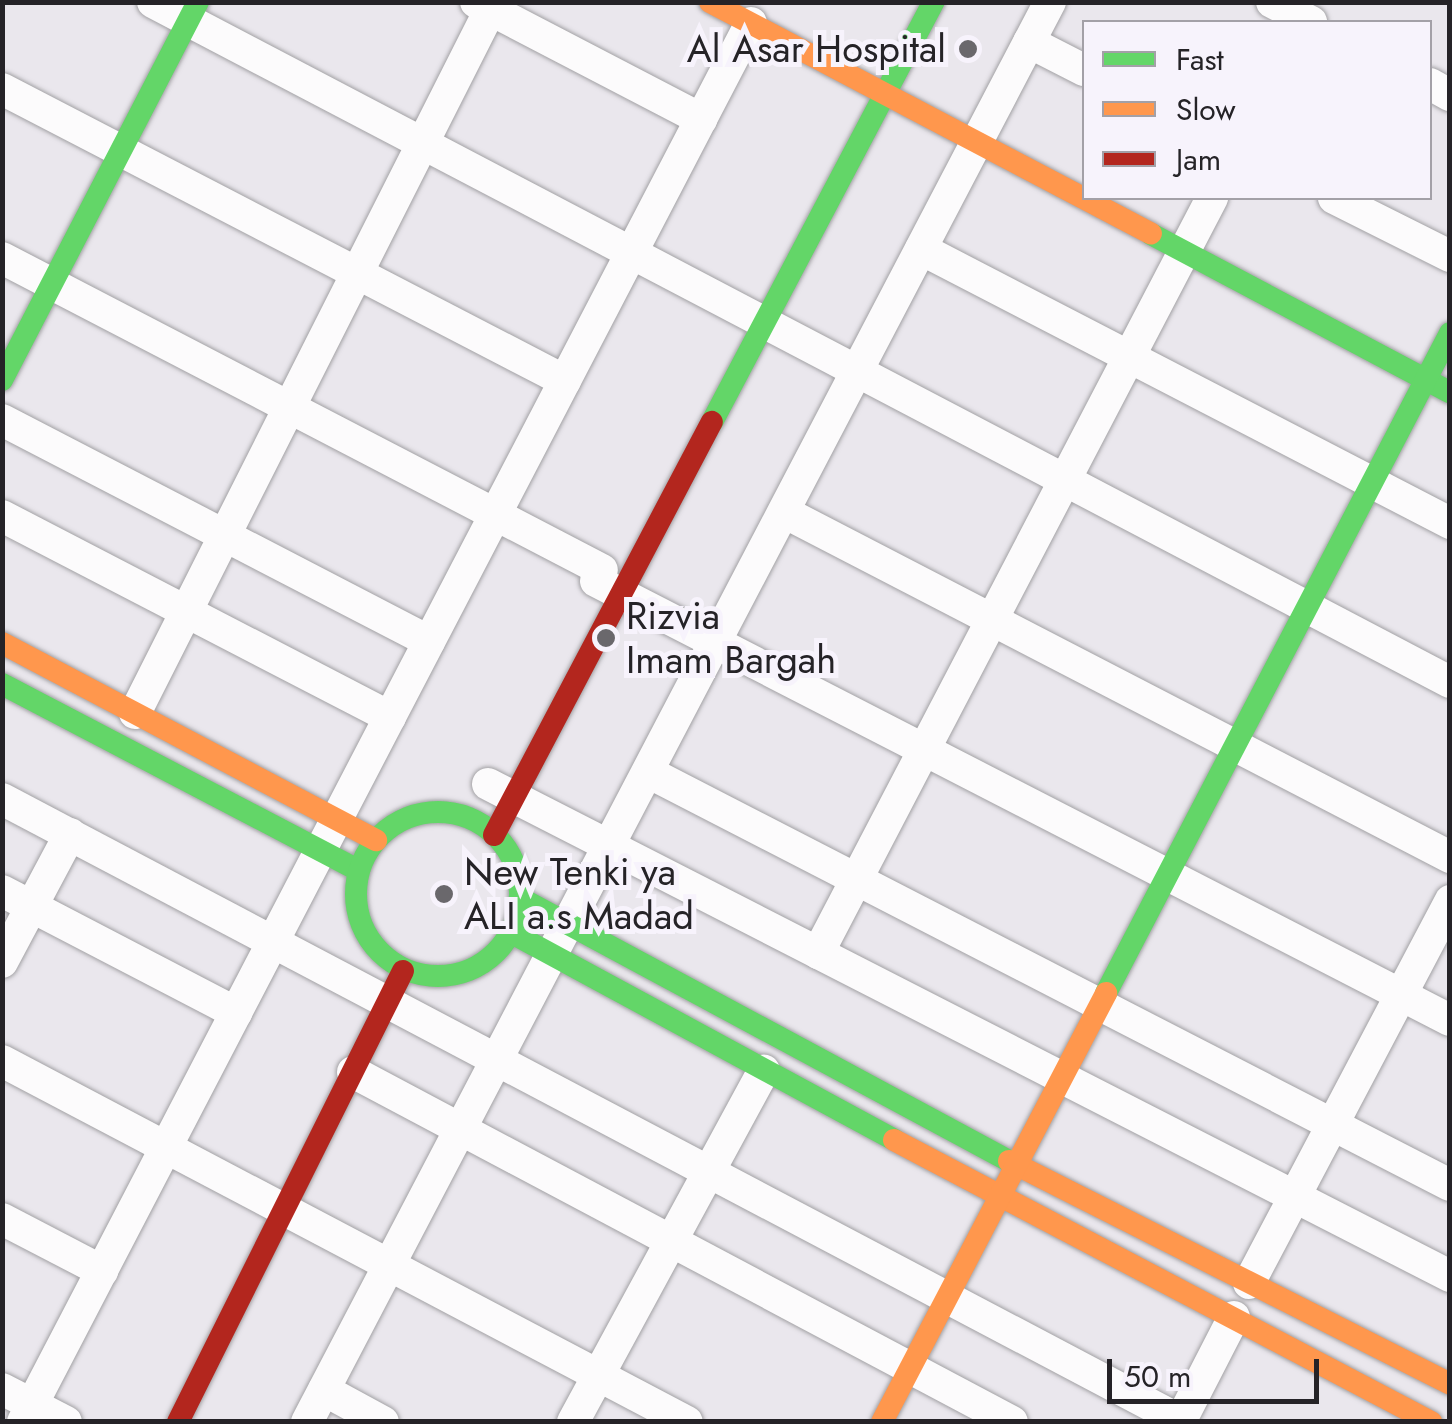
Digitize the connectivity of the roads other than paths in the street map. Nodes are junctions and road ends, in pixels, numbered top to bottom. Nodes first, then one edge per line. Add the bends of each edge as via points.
1 (153, 2) edge
2 (710, 2) edge
3 (932, 2) edge
4 (1050, 2) edge
5 (1272, 2) edge
6 (487, 5) edge
7 (194, 12) edge
8 (1309, 17) edge
9 (750, 23) junction
10 (1030, 42) junction
11 (1082, 69) edge
12 (2, 89) edge
13 (885, 93) junction
14 (701, 119) junction
15 (977, 142) junction
16 (424, 144) junction
17 (121, 151) junction
18 (1082, 197) edge
19 (1087, 200) edge
20 (1211, 200) edge
21 (1338, 200) edge
22 (921, 249) junction
23 (1184, 251) junction
24 (632, 253) junction
25 (1450, 256) edge
26 (2, 258) edge
27 (358, 273) junction
28 (52, 284) junction
29 (745, 315) junction
30 (1450, 332) edge
31 (1129, 357) junction
32 (858, 372) junction
33 (1426, 378) junction
34 (2, 380) edge
35 (564, 380) junction
36 (1450, 392) edge
37 (289, 408) junction
38 (2, 420) edge
39 (1065, 481) junction
40 (1372, 483) junction
41 (784, 512) junction
42 (495, 515) junction
43 (2, 516) edge
44 (1450, 523) edge
45 (224, 535) junction
46 (603, 579) junction
47 (1307, 607) junction
48 (186, 611) junction
49 (992, 620) junction
50 (429, 641) junction
51 (2, 643) edge
52 (715, 643) junction
53 (1450, 682) edge
54 (2, 684) edge
55 (135, 713) junction
56 (390, 717) junction
57 (1234, 746) junction
58 (924, 750) junction
59 (648, 772) junction
60 (500, 783) junction
61 (2, 799) edge
62 (470, 819) junction
63 (337, 820) junction
64 (70, 834) junction
65 (494, 835) junction
66 (376, 840) junction
67 (608, 846) junction
68 (320, 851) junction
69 (1450, 857) edge
70 (358, 870) junction
71 (1167, 875) junction
72 (857, 880) junction
73 (520, 898) junction
74 (17, 899) edge
75 (1450, 901) edge
76 (568, 924) junction
77 (510, 932) junction
78 (274, 940) junction
79 (818, 953) junction
80 (552, 954) junction
81 (2, 962) edge
82 (396, 986) junction
83 (1400, 994) junction
84 (1100, 1004) junction
85 (236, 1013) junction
86 (1450, 1020) edge
87 (498, 1058) junction
88 (2, 1062) edge
89 (764, 1070) junction
90 (353, 1072) junction
91 (1062, 1078) junction
92 (1332, 1124) junction
93 (461, 1129) junction
94 (166, 1147) junction
95 (1016, 1165) junction
96 (710, 1170) junction
97 (1450, 1184) edge
98 (999, 1197) junction
99 (1294, 1197) junction
100 (284, 1210) junction
101 (2, 1220) edge
102 (671, 1241) junction
103 (390, 1265) junction
104 (102, 1271) junction
105 (1450, 1276) edge
106 (1249, 1283) junction
107 (947, 1297) junction
108 (1234, 1317) junction
109 (910, 1368) junction
110 (598, 1375) junction
111 (1450, 1384) edge
112 (2, 1388) edge
113 (324, 1390) junction
114 (28, 1413) edge
115 (1181, 1421) edge
116 (66, 1422) edge
117 (178, 1422) edge
118 (307, 1422) edge
119 (383, 1422) edge
120 (573, 1422) edge
121 (687, 1422) edge
122 (882, 1422) edge
123 (1012, 1422) edge
124 (1431, 1422) edge

1 - 7 street
2 - 9 street
3 - 13 street
4 - 10 street
5 - 8 street
6 - 14 street
6 - 16 street
7 - 16 street
7 - 17 street
9 - 13 street
9 - 14 street
10 - 11 street
10 - 15 street
12 - 17 street
13 - 15 street
13 - 29 street
14 - 24 street
15 - 18 street
15 - 22 street
16 - 24 street
16 - 27 street
17 - 27 street
17 - 28 street
19 - 23 street
20 - 23 street
21 - 25 street
22 - 31 street
22 - 32 street
23 - 31 street
23 - 33 street
24 - 29 street
24 - 35 street
26 - 28 street
27 - 35 street
27 - 37 street
28 - 34 street
28 - 37 street
29 - 32 street
29 - 46 street
30 - 33 street
31 - 39 street
31 - 40 street
32 - 39 street
32 - 41 street
33 - 36 street
33 - 40 street
35 - 42 street
37 - 42 street
37 - 45 street
38 - 45 street
39 - 47 street
39 - 49 street
40 - 44 street
40 - 47 street
41 - 49 street
41 - 52 street
42 - 46 street
42 - 50 street
43 - 48 street
45 - 48 street
45 - 50 street
46 - 52 street
46 - 60 street
47 - 53 street
47 - 57 street
48 - 55 street
48 - 56 street
49 - 57 street
49 - 58 street
50 - 56 street
51 - 55 street
52 - 58 street
52 - 59 street
54 - 68 street
55 - 63 street
56 - 63 street
57 - 69 street
57 - 71 street
58 - 71 street
58 - 72 street
59 - 67 street
59 - 72 street
60 - 62 street
60 - 65 street
60 - 67 street
61 - 64 street
62 - 65 street
62 - 66 street via 438,812 412,816
63 - 66 street
63 - 68 street
64 - 74 street
64 - 78 street
65 - 73 street via 517,871
66 - 70 street
67 - 76 street
67 - 79 street
68 - 70 street
68 - 78 street
70 - 82 street via 360,922
71 - 83 street
71 - 84 street
72 - 79 street
72 - 84 street
73 - 76 street
73 - 77 street
74 - 81 street
74 - 85 street
75 - 83 street
76 - 80 street
76 - 95 street
77 - 80 street
77 - 82 street via 477,966
78 - 82 street
78 - 85 street
79 - 91 street
80 - 87 street
80 - 89 street
82 - 87 street
82 - 90 street
83 - 86 street
83 - 92 street
84 - 91 street
84 - 92 street
85 - 94 street
87 - 93 street
87 - 96 street
88 - 94 street
89 - 96 street
89 - 98 street
90 - 93 street
90 - 100 street
91 - 95 street
91 - 99 street
92 - 97 street
92 - 99 street
93 - 102 street
93 - 103 street
94 - 100 street
94 - 104 street
95 - 98 street
95 - 106 street
96 - 102 street
96 - 107 street
98 - 107 street
98 - 108 street
99 - 105 street
99 - 106 street
100 - 103 street
100 - 117 street
101 - 104 street
102 - 109 street
102 - 110 street
103 - 110 street
103 - 113 street
104 - 114 street
106 - 111 street
107 - 109 street
107 - 115 street
108 - 115 street
108 - 124 street
109 - 122 street
109 - 123 street
110 - 120 street
110 - 121 street
112 - 114 street
113 - 118 street
113 - 119 street
114 - 116 street

